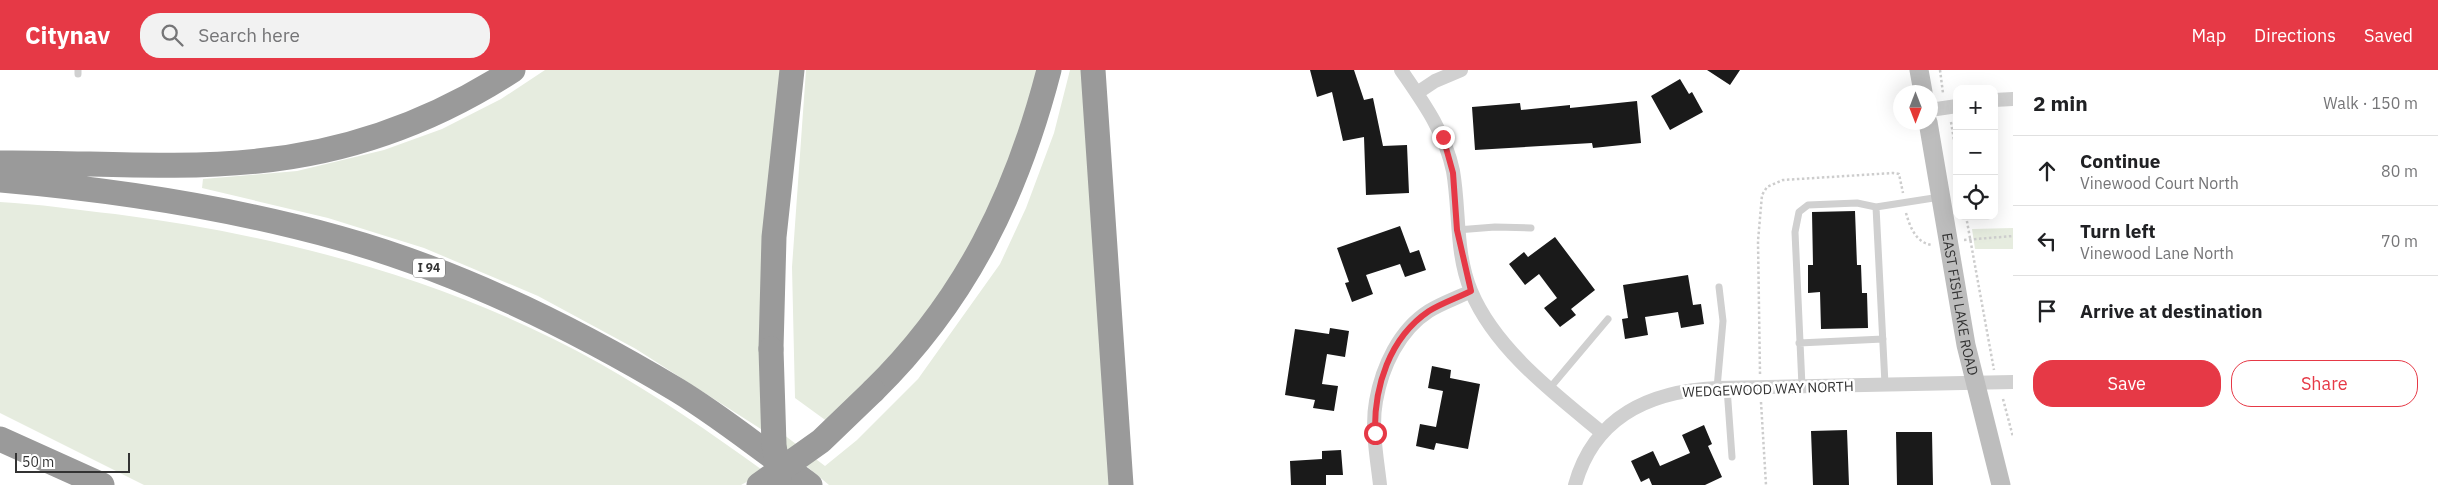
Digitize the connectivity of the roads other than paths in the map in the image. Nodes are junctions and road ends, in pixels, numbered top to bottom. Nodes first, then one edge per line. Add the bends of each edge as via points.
1 (513, 70) edge
2 (792, 70) edge
3 (1049, 70) edge
4 (1092, 70) edge
5 (1402, 70) edge
6 (1461, 70) edge
7 (1919, 70) edge
8 (1922, 85) edge
9 (1417, 93) junction
10 (1998, 100) edge
11 (2013, 100) edge
12 (1953, 107) edge
13 (1938, 109) edge
14 (1929, 130) edge
15 (0, 163) edge
16 (0, 180) edge
17 (1941, 197) junction
18 (1876, 207) junction
19 (1531, 228) dead end
20 (1457, 230) junction
21 (1719, 287) dead end
22 (1471, 291) junction
23 (1608, 319) dead end
24 (1883, 339) junction
25 (1799, 343) junction
26 (1974, 382) junction
27 (2013, 382) edge
28 (1885, 384) junction
29 (1802, 386) junction
30 (1722, 388) junction
31 (1549, 389) junction
32 (1601, 432) junction
33 (0, 439) edge
34 (0, 448) edge
35 (1732, 457) dead end
36 (70, 485) edge
37 (102, 485) edge
38 (758, 485) edge
39 (780, 485) edge
40 (810, 485) edge
41 (1121, 485) edge
42 (1380, 485) edge
43 (1575, 485) edge
44 (2001, 485) edge

1 - 15 highway via 432,115 362,141 292,156 215,164
2 - 39 highway, bridge via 774,237 771,349 774,445
3 - 38 highway, bridge via 1023,159 1002,209 978,255 936,320 902,363 821,441
4 - 41 highway
5 - 9 street
6 - 9 street via 1434,81
7 - 8 street
9 - 20 street via 1443,137 1448,152 1453,173
10 - 11 street
12 - 13 street
14 - 17 street, EAST FISH LAKE ROAD
16 - 40 highway, I 94 via 120,192 236,212 341,238 450,275 553,322 678,391
17 - 18 lane
17 - 26 street, EAST FISH LAKE ROAD
18 - 24 lane
18 - 25 lane via 1857,203 1808,205 1799,212 1795,232
19 - 20 lane
20 - 22 street
21 - 30 lane via 1723,321
22 - 31 street via 1508,350
22 - 42 street via 1429,312 1415,324 1396,346 1382,374 1375,418
23 - 31 lane
24 - 25 lane
24 - 28 lane
25 - 29 lane
26 - 27 street, WEDGEWOOD WAY NORTH
26 - 28 street, WEDGEWOOD WAY NORTH
26 - 44 street, EAST FISH LAKE ROAD
28 - 29 street, WEDGEWOOD WAY NORTH
29 - 30 street, WEDGEWOOD WAY NORTH
30 - 32 street, WEDGEWOOD WAY NORTH via 1695,389 1653,399 1623,414
30 - 35 lane
31 - 32 street
32 - 43 street, WEDGEWOOD WAY NORTH
33 - 37 highway
34 - 36 highway

